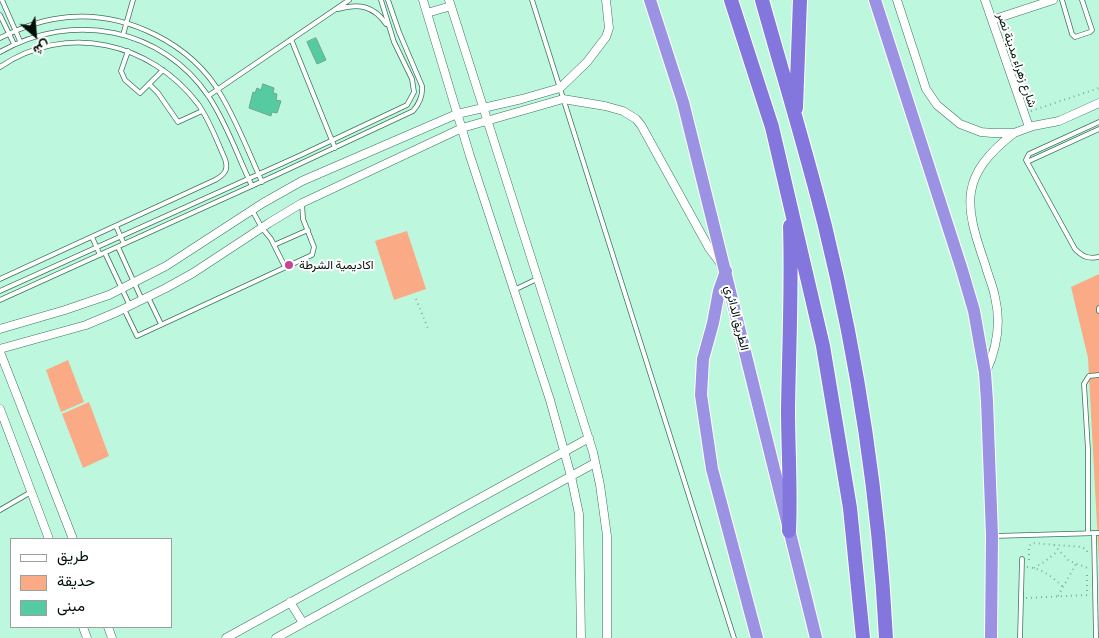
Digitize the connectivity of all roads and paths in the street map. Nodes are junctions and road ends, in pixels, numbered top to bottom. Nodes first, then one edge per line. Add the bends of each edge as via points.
1 (2, 0) edge
2 (133, 0) edge
3 (349, 0) edge
4 (381, 0) edge
5 (388, 0) edge
6 (423, 0) edge
7 (532, 0) edge
8 (606, 0) edge
9 (650, 0) edge
10 (731, 0) edge
11 (762, 0) edge
12 (800, 0) edge
13 (875, 0) edge
14 (897, 0) edge
15 (985, 0) edge
16 (1053, 0) edge
17 (1062, 0) edge
18 (1082, 0) edge
19 (450, 3) edge
20 (335, 10) junction
21 (427, 13) junction
22 (0, 15) edge
23 (992, 20) junction
24 (126, 24) junction
25 (389, 28) junction
26 (15, 30) junction
27 (9, 34) junction
28 (123, 35) junction
29 (0, 38) edge
30 (291, 39) junction
31 (20, 41) junction
32 (14, 44) junction
33 (128, 51) junction
34 (0, 52) edge
35 (0, 67) edge
36 (163, 70) junction
37 (150, 84) junction
38 (560, 88) junction
39 (1099, 88) edge
40 (218, 89) junction
41 (208, 96) junction
42 (563, 99) junction
43 (1099, 103) edge
44 (483, 109) junction
45 (202, 111) junction
46 (1024, 113) junction
47 (457, 114) junction
48 (795, 117) junction
49 (487, 122) junction
50 (1099, 122) edge
51 (1029, 127) junction
52 (462, 128) junction
53 (1099, 129) edge
54 (1014, 133) junction
55 (332, 140) junction
56 (335, 148) junction
57 (1027, 162) junction
58 (258, 174) junction
59 (248, 178) junction
60 (262, 182) junction
61 (252, 186) junction
62 (789, 195) junction
63 (302, 203) junction
64 (252, 210) junction
65 (116, 226) junction
66 (262, 228) junction
67 (308, 230) junction
68 (121, 236) junction
69 (92, 237) junction
70 (124, 244) junction
71 (274, 245) junction
72 (97, 247) junction
73 (118, 247) junction
74 (102, 254) junction
75 (1099, 256) edge
76 (285, 267) junction
77 (726, 270) junction
78 (0, 279) edge
79 (537, 279) junction
80 (134, 283) junction
81 (122, 289) junction
82 (514, 290) junction
83 (0, 291) edge
84 (145, 298) junction
85 (416, 299) dead end
86 (0, 300) edge
87 (127, 307) junction
88 (162, 324) junction
89 (0, 329) edge
90 (429, 331) dead end
91 (0, 351) edge
92 (985, 373) junction
93 (1099, 375) edge
94 (0, 409) edge
95 (589, 438) junction
96 (564, 450) junction
97 (595, 463) junction
98 (571, 476) junction
99 (31, 492) junction
100 (0, 510) edge
101 (789, 530) junction
102 (1088, 533) junction
103 (1094, 533) junction
104 (1099, 533) edge
105 (992, 536) junction
106 (50, 538) edge
107 (73, 538) edge
108 (1054, 545) junction
109 (1058, 551) junction
110 (1022, 559) dead end
111 (1076, 564) junction
112 (1022, 567) junction
113 (1029, 568) junction
114 (1034, 568) junction
115 (1088, 568) junction
116 (1063, 586) junction
117 (1058, 596) junction
118 (1021, 598) junction
119 (290, 602) junction
120 (303, 623) junction
121 (226, 638) edge
122 (276, 638) edge
123 (581, 638) edge
124 (607, 638) edge
125 (734, 638) edge
126 (757, 638) edge
127 (816, 638) edge
128 (863, 638) edge
129 (886, 638) edge
130 (991, 638) edge
131 (1020, 638) edge
132 (1096, 638) edge

1 - 26 lane
2 - 24 lane
3 - 20 lane
4 - 25 lane
5 - 56 lane via 420,77 422,91 419,102 406,116
6 - 21 street
7 - 38 lane
8 - 38 street via 609,28 606,37
9 - 77 highway, الطريق الدائري via 683,102
10 - 62 highway via 772,127
11 - 48 highway
12 - 48 highway
13 - 92 highway via 962,270 974,311
14 - 54 street via 922,80 937,105 970,128 992,134
15 - 23 street, شارع زهراء مدينة نصر
16 - 23 street
17 - 18 lane via 1075,37 1092,30
19 - 21 street
19 - 44 street
20 - 25 lane via 352,6 369,8
20 - 30 lane
21 - 47 street
22 - 27 lane
23 - 46 street, شارع زهراء مدينة نصر
24 - 26 lane via 104,18 70,17
24 - 28 lane
24 - 40 lane via 171,44 192,60
25 - 55 lane via 412,79 414,92 410,101
26 - 27 lane
26 - 31 lane
27 - 29 lane
27 - 32 lane
28 - 31 lane via 105,30 76,29
28 - 41 lane via 168,56 184,68
30 - 40 lane
30 - 55 lane
31 - 32 lane
32 - 34 lane
33 - 35 lane via 93,43 65,43 30,52
33 - 36 lane
33 - 37 lane via 121,71 125,80 140,93
36 - 37 lane
36 - 45 lane
37 - 45 lane via 178,122
38 - 42 lane
38 - 44 street
39 - 46 path
40 - 41 lane
40 - 58 lane
41 - 59 lane
42 - 49 street
42 - 77 street via 605,106 636,119 709,248
42 - 125 lane
43 - 51 street, شارع زهراء مدينة نصر via 1054,123
44 - 47 street
44 - 49 street
45 - 65 lane via 225,159 225,173
46 - 51 street, شارع زهراء مدينة نصر
47 - 52 street
47 - 64 street via 302,181
48 - 129 highway via 825,229 856,381 875,506
49 - 52 street
49 - 79 street
50 - 57 lane via 1028,154
51 - 54 street, شارع زهراء مدينة نصر
52 - 63 street
52 - 82 street
53 - 57 lane
54 - 92 street via 983,162 970,196 972,224 997,309 995,346
55 - 56 lane
55 - 58 lane
56 - 60 lane
57 - 75 lane via 1076,249 1082,256 1092,259
58 - 59 lane
58 - 60 lane
59 - 61 lane
59 - 68 lane
60 - 61 lane
61 - 70 lane
62 - 101 highway
62 - 128 highway via 833,400 850,508
63 - 66 street
63 - 67 lane
64 - 66 lane
64 - 80 street
65 - 68 lane
65 - 69 lane
66 - 71 lane
66 - 84 street via 193,273
67 - 71 lane
67 - 76 lane via 314,247 312,254
68 - 70 lane
68 - 72 lane
69 - 72 lane
69 - 78 lane
70 - 73 lane
71 - 76 lane
72 - 74 lane
72 - 83 lane
73 - 74 lane
73 - 80 lane
74 - 81 lane
74 - 86 lane
76 - 88 lane
77 - 101 highway, الطريق الدائري
77 - 126 highway via 718,291 704,359 701,395 712,469
79 - 82 lane
79 - 95 street
80 - 81 street
80 - 84 lane
81 - 87 lane
81 - 89 street
82 - 96 street
84 - 87 street
84 - 88 lane
85 - 90 path
87 - 88 lane via 137,336
87 - 91 street via 86,325
91 - 107 street
92 - 105 highway
93 - 102 lane via 1090,376 1084,384
94 - 99 street
95 - 96 street
95 - 97 street
96 - 98 street
96 - 119 street
97 - 98 street
97 - 124 street via 606,536
98 - 120 street
98 - 123 street via 579,514
99 - 100 lane
99 - 106 street
101 - 127 highway, الطريق الدائري
102 - 103 lane
102 - 105 lane
103 - 104 lane
103 - 132 lane
105 - 130 highway
108 - 109 path
108 - 113 path via 1030,545
108 - 115 path via 1084,547
109 - 111 path
109 - 114 path
110 - 112 lane
111 - 115 path
111 - 116 path
112 - 113 path
112 - 118 lane
113 - 114 path
114 - 116 path
115 - 117 path via 1087,595
116 - 117 path
117 - 118 path
118 - 131 lane
119 - 120 street
119 - 121 street
120 - 122 street

